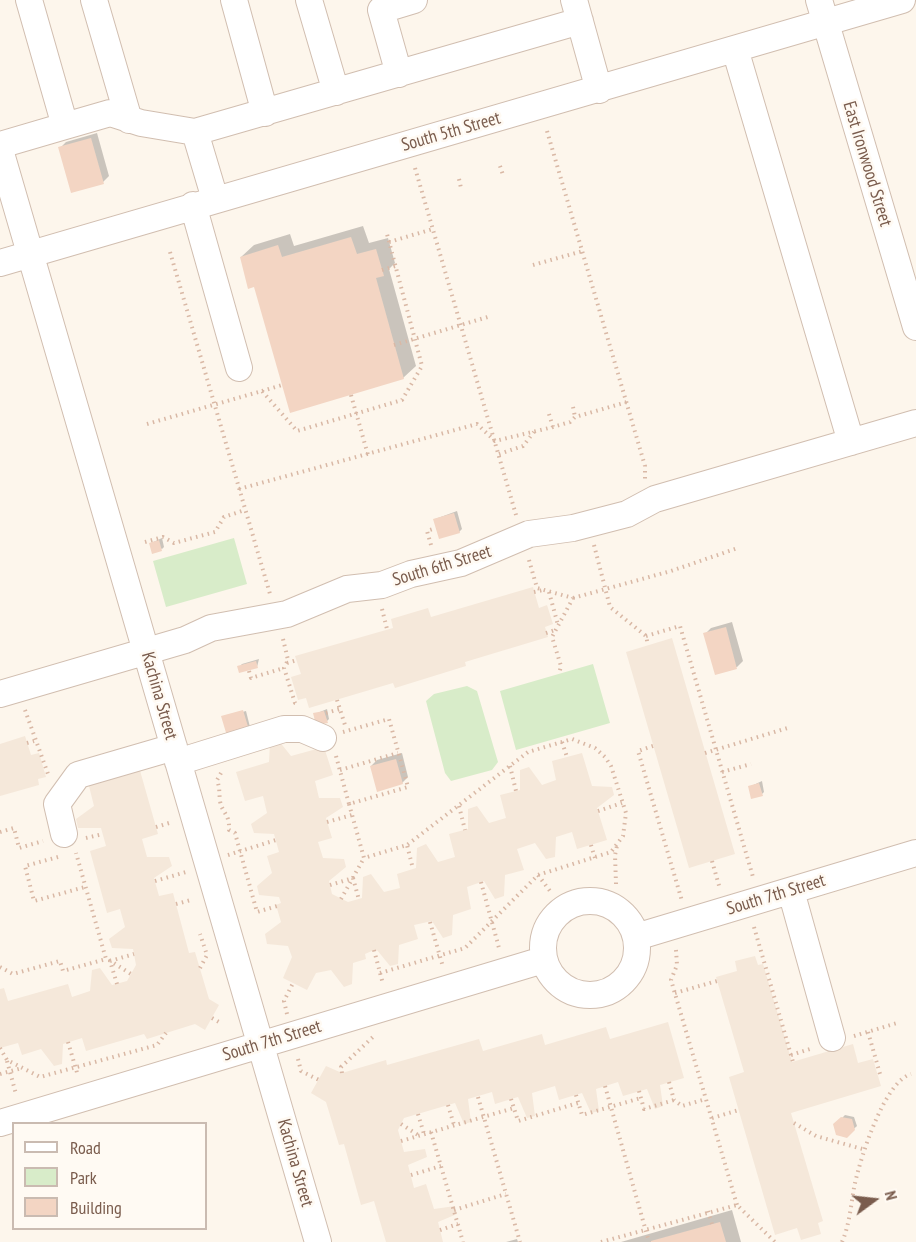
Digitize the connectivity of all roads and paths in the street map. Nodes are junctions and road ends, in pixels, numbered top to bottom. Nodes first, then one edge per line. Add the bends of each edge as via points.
1 (29, 0) edge
2 (94, 0) edge
3 (234, 0) edge
4 (309, 0) edge
5 (414, 0) edge
6 (902, 0) edge
7 (577, 10) edge
8 (822, 11) edge
9 (735, 49) junction
10 (399, 74) junction
11 (599, 90) junction
12 (336, 93) junction
13 (265, 113) junction
14 (129, 120) junction
15 (64, 126) junction
16 (547, 130) dead end
17 (195, 132) junction
18 (1, 153) edge
19 (500, 166) dead end
20 (415, 168) dead end
21 (503, 175) dead end
22 (459, 179) dead end
23 (461, 188) dead end
24 (204, 202) junction
25 (433, 229) junction
26 (387, 234) dead end
27 (389, 242) junction
28 (583, 251) junction
29 (170, 252) dead end
30 (30, 254) junction
31 (0, 263) edge
32 (532, 265) dead end
33 (395, 266) junction
34 (382, 270) dead end
35 (491, 316) dead end
36 (461, 325) junction
37 (916, 327) edge
38 (414, 339) junction
39 (394, 345) dead end
40 (239, 369) dead end
41 (282, 385) dead end
42 (262, 391) junction
43 (351, 395) dead end
44 (627, 402) junction
45 (215, 405) junction
46 (573, 407) dead end
47 (356, 413) junction
48 (549, 414) dead end
49 (575, 417) junction
50 (916, 423) edge
51 (147, 424) dead end
52 (553, 427) junction
53 (534, 432) junction
54 (495, 441) junction
55 (851, 442) junction
56 (499, 454) junction
57 (368, 455) junction
58 (239, 489) junction
59 (650, 502) junction
60 (245, 510) junction
61 (589, 524) junction
62 (523, 537) junction
63 (146, 542) dead end
64 (738, 548) dead end
65 (606, 589) junction
66 (546, 590) junction
67 (534, 592) dead end
68 (573, 598) junction
69 (276, 616) junction
70 (557, 628) junction
71 (546, 633) dead end
72 (646, 636) junction
73 (648, 645) dead end
74 (147, 651) junction
75 (297, 660) dead end
76 (287, 663) junction
77 (284, 668) junction
78 (249, 671) dead end
79 (559, 674) dead end
80 (12, 698) edge
81 (337, 700) dead end
82 (302, 705) dead end
83 (340, 710) junction
84 (791, 727) dead end
85 (331, 730) junction
86 (34, 741) junction
87 (562, 742) junction
88 (27, 743) dead end
89 (237, 744) junction
90 (653, 746) dead end
91 (716, 750) junction
92 (398, 753) junction
93 (705, 753) dead end
94 (176, 754) junction
95 (567, 757) dead end
96 (751, 764) dead end
97 (510, 766) junction
98 (340, 770) junction
99 (722, 772) junction
100 (516, 791) dead end
101 (622, 803) junction
102 (57, 804) junction
103 (350, 804) junction
104 (459, 806) junction
105 (598, 811) dead end
106 (352, 815) junction
107 (327, 822) dead end
108 (169, 824) dead end
109 (156, 827) dead end
110 (465, 830) dead end
111 (0, 832) edge
112 (103, 834) dead end
113 (276, 840) dead end
114 (74, 842) junction
115 (407, 845) junction
116 (591, 845) dead end
117 (618, 845) junction
118 (240, 851) junction
119 (916, 853) edge
120 (224, 856) dead end
121 (364, 858) junction
122 (595, 858) junction
123 (712, 861) dead end
124 (413, 870) dead end
125 (189, 871) dead end
126 (538, 875) junction
127 (353, 878) junction
128 (155, 881) dead end
129 (481, 882) dead end
130 (754, 882) dead end
131 (616, 884) dead end
132 (330, 885) dead end
133 (85, 887) junction
134 (550, 891) dead end
135 (790, 891) junction
136 (711, 895) dead end
137 (341, 899) dead end
138 (191, 900) dead end
139 (359, 900) dead end
140 (692, 900) dead end
141 (176, 904) dead end
142 (277, 906) dead end
143 (752, 917) dead end
144 (492, 921) junction
145 (430, 922) dead end
146 (636, 937) junction
147 (674, 941) dead end
148 (134, 954) dead end
149 (439, 956) junction
150 (108, 960) junction
151 (543, 960) junction
152 (0, 967) edge
153 (506, 971) junction
154 (380, 973) dead end
155 (131, 974) dead end
156 (717, 981) dead end
157 (117, 984) dead end
158 (448, 988) junction
159 (675, 993) junction
160 (212, 1018) dead end
161 (219, 1022) dead end
162 (868, 1032) dead end
163 (166, 1033) dead end
164 (832, 1038) dead end
165 (260, 1045) junction
166 (0, 1048) edge
167 (794, 1062) dead end
168 (22, 1068) junction
169 (0, 1074) edge
170 (878, 1074) dead end
171 (911, 1074) dead end
172 (669, 1082) dead end
173 (605, 1086) dead end
174 (639, 1091) dead end
175 (576, 1095) dead end
176 (478, 1097) dead end
177 (640, 1098) junction
178 (511, 1099) dead end
179 (706, 1099) junction
180 (674, 1100) junction
181 (578, 1103) junction
182 (448, 1105) dead end
183 (611, 1107) junction
184 (514, 1108) junction
185 (739, 1110) dead end
186 (418, 1114) dead end
187 (484, 1117) junction
188 (712, 1118) junction
189 (0, 1123) edge
190 (794, 1123) dead end
191 (401, 1124) dead end
192 (454, 1125) junction
193 (431, 1132) junction
194 (422, 1135) junction
195 (401, 1141) dead end
196 (866, 1150) junction
197 (441, 1166) junction
198 (411, 1175) dead end
199 (506, 1194) junction
200 (737, 1205) junction
201 (454, 1210) junction
202 (708, 1211) junction
203 (458, 1224) junction
204 (712, 1224) dead end
205 (646, 1229) junction
206 (440, 1230) dead end
207 (775, 1233) dead end
208 (767, 1235) junction
209 (318, 1242) edge
210 (463, 1242) edge
211 (520, 1242) edge
212 (601, 1242) edge
213 (649, 1242) edge
214 (775, 1242) edge
215 (842, 1242) edge

1 - 15 street
2 - 14 street
3 - 13 street
4 - 12 street
5 - 10 street via 381,10
6 - 8 street, South 5th Street
7 - 10 street
7 - 11 street
8 - 9 street, South 5th Street
8 - 37 street, East Ironwood Street
9 - 11 street, South 5th Street
9 - 55 street
10 - 12 street
11 - 24 street, South 5th Street
12 - 13 street
13 - 17 street
14 - 15 street via 110,113
14 - 17 street
15 - 18 street
16 - 28 path
17 - 24 street
18 - 30 street, Kachina Street
19 - 21 path
20 - 25 path
22 - 23 path
24 - 30 street, South 5th Street
24 - 40 street
25 - 27 path
25 - 36 path
26 - 27 path
27 - 33 path
28 - 32 path
28 - 44 path
29 - 45 path
30 - 31 street, South 5th Street
30 - 74 street, Kachina Street
33 - 34 path
33 - 38 path
35 - 36 path
36 - 38 path
36 - 54 path
38 - 39 path
38 - 47 path via 422,366 402,400
41 - 42 path
42 - 45 path
42 - 47 path via 297,431
43 - 47 path
44 - 49 path
44 - 59 path via 645,466
45 - 51 path
45 - 58 path
46 - 49 path
47 - 57 path
48 - 52 path
49 - 52 path
50 - 55 street, South 6th Street
52 - 53 path
53 - 54 path
53 - 56 path via 523,446
54 - 56 path
54 - 57 path via 477,424
55 - 59 street, South 6th Street
56 - 62 path
57 - 58 path
58 - 60 path
59 - 61 street, South 6th Street via 627,514
60 - 63 path via 224,517 215,532 174,543 163,537
60 - 69 path
61 - 62 street, South 6th Street
61 - 65 path
62 - 66 path via 537,588
62 - 69 street, South 6th Street via 461,563 382,585 347,589
64 - 65 path
65 - 68 path
65 - 72 path via 610,607
66 - 67 path
66 - 68 path
66 - 70 path
68 - 70 path
69 - 74 street, South 6th Street via 211,628
69 - 76 path
70 - 71 path
70 - 79 path via 552,637 561,666
72 - 73 path
72 - 91 path via 680,626
74 - 80 street, South 6th Street
74 - 94 street, Kachina Street
75 - 76 path
76 - 77 path
77 - 78 path via 251,678
77 - 82 path via 295,703
80 - 86 path
81 - 83 path
83 - 85 path
83 - 85 path
84 - 91 path
85 - 89 street via 294,728
85 - 92 path via 389,719
85 - 98 path
86 - 88 path
86 - 102 path via 39,744 49,776 49,801
87 - 95 path
87 - 97 path via 528,752
87 - 101 path via 582,741 605,757
89 - 94 street
89 - 118 path via 217,780 220,801 230,817 230,830 235,833
90 - 140 path via 638,751 682,903
91 - 93 path
91 - 99 path
92 - 98 path
92 - 103 path via 408,787
94 - 102 street via 78,775
94 - 165 street, Kachina Street
96 - 99 path
97 - 100 path
97 - 104 path
98 - 103 path
99 - 130 path
101 - 105 path
101 - 117 path via 626,825
102 - 114 street
103 - 106 path
104 - 110 path
104 - 115 path
106 - 107 path
106 - 121 path
108 - 109 path
111 - 114 path via 14,828 19,848
112 - 114 path
113 - 118 path
114 - 133 path
114 - 133 path via 25,866 34,901
115 - 121 path
115 - 124 path
116 - 122 path
117 - 122 path
117 - 131 path
118 - 120 path
118 - 142 path via 257,912
119 - 135 street, South 7th Street
121 - 127 path
122 - 126 path
123 - 136 path via 721,892
125 - 128 path
126 - 134 path
126 - 144 path
127 - 132 path
127 - 137 path
127 - 139 path
129 - 144 path
133 - 150 path
135 - 146 street, South 7th Street
135 - 164 street
138 - 141 path
143 - 167 path
144 - 149 path via 465,948
144 - 153 path
145 - 149 path
146 - 151 street via 633,969 609,992 585,995 561,987
146 - 151 street via 630,923 608,904 578,902 553,917 542,945
147 - 159 path via 677,965 671,980
148 - 150 path
149 - 154 path
149 - 158 path
150 - 152 path via 63,971 60,961 13,974
150 - 155 path
150 - 157 path
151 - 153 street, South 7th Street
153 - 158 street, South 7th Street
156 - 159 path
158 - 165 street, South 7th Street
159 - 179 path
160 - 161 path
162 - 170 path
163 - 168 path via 157,1045 40,1077
165 - 189 street, South 7th Street
165 - 209 street, Kachina Street
166 - 168 path via 7,1060
168 - 169 path
171 - 196 path via 903,1076 888,1098
172 - 180 path
173 - 183 path
174 - 177 path
175 - 181 path
176 - 187 path
177 - 180 path via 644,1109
177 - 183 path
178 - 184 path
179 - 180 path via 682,1106
179 - 188 path
181 - 183 path via 582,1115
181 - 184 path via 518,1121
182 - 192 path
183 - 205 path
184 - 187 path
185 - 188 path
186 - 194 path
187 - 192 path
187 - 199 path
188 - 200 path
190 - 196 path via 816,1136
191 - 194 path
192 - 193 path
193 - 194 path
193 - 197 path
194 - 195 path
196 - 215 path
197 - 198 path
197 - 201 path
199 - 201 path
199 - 211 path
200 - 202 path
200 - 208 path
201 - 203 path
202 - 204 path
202 - 205 path
203 - 206 path
203 - 210 path
205 - 212 path
205 - 213 path
207 - 208 path
208 - 214 path

